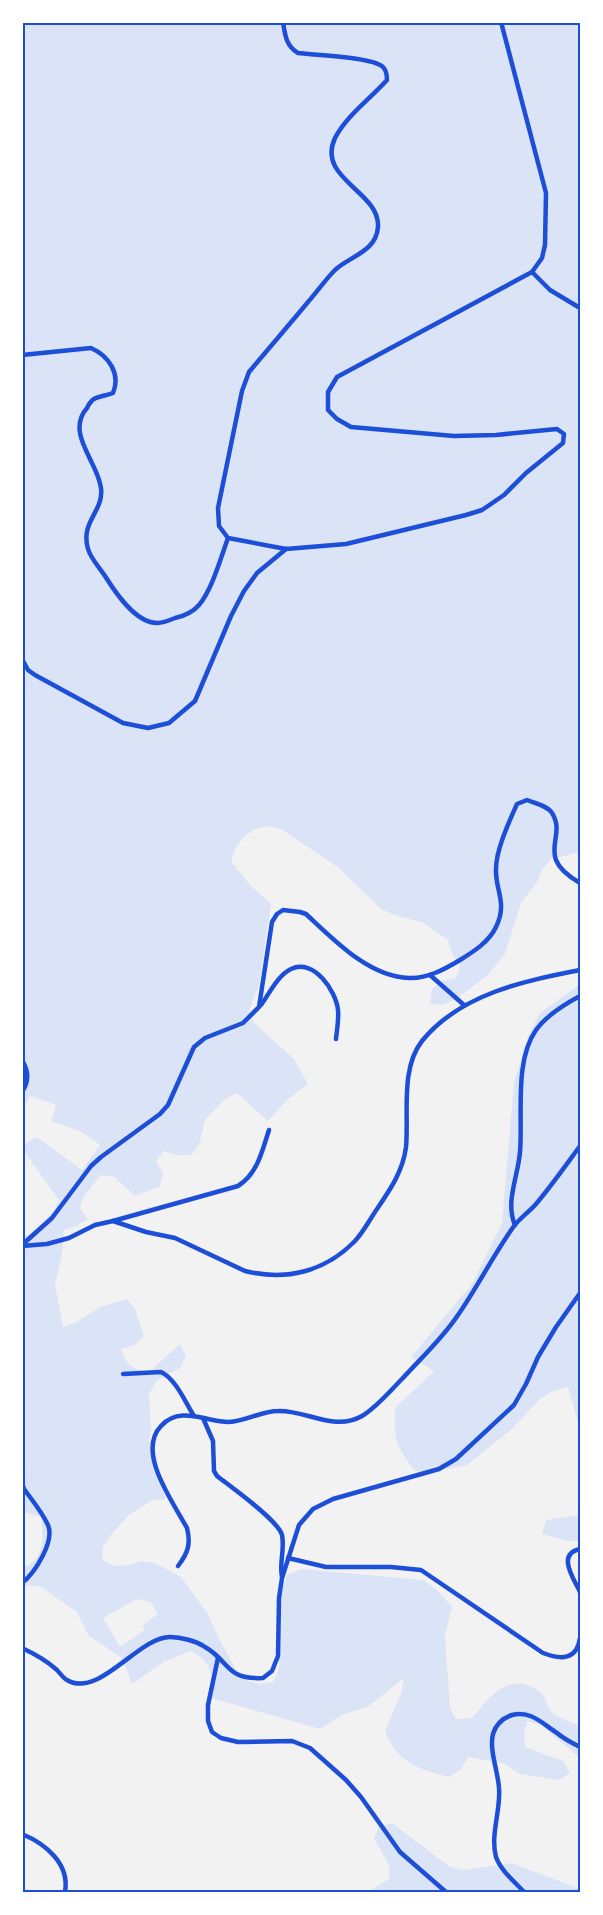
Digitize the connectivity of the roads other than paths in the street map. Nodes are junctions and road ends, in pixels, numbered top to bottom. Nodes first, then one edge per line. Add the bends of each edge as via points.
1 (283, 22) edge
2 (501, 22) edge
3 (532, 272) junction
4 (580, 308) edge
5 (22, 354) edge
6 (228, 538) junction
7 (286, 549) junction
8 (22, 659) edge
9 (580, 883) edge
10 (580, 970) edge
11 (430, 975) junction
12 (580, 996) edge
13 (464, 1005) junction
14 (259, 1007) junction
15 (336, 1039) dead end
16 (22, 1060) edge
17 (22, 1092) edge
18 (269, 1130) dead end
19 (580, 1146) edge
20 (113, 1221) junction
21 (515, 1225) junction
22 (22, 1245) edge
23 (580, 1293) edge
24 (123, 1374) dead end
25 (194, 1416) junction
26 (203, 1418) junction
27 (22, 1483) edge
28 (580, 1549) edge
29 (288, 1558) junction
30 (178, 1566) dead end
31 (282, 1578) junction
32 (22, 1583) edge
33 (580, 1592) edge
34 (580, 1638) edge
35 (22, 1647) edge
36 (218, 1658) junction
37 (580, 1747) edge
38 (22, 1834) edge
39 (65, 1893) edge
40 (446, 1893) edge
41 (524, 1893) edge

1 - 6 street via 287,42 298,53 370,61 383,66 387,74 387,80 334,139 333,155 335,170 367,201 378,226 372,244 336,269 249,372 218,508 219,526
2 - 3 street via 546,193 545,245
3 - 4 street via 550,290
3 - 7 street via 337,377 328,392 328,410 351,427 454,436 557,429 564,434 563,443 482,510 346,544
5 - 6 street via 91,348 99,351 117,375 113,393 94,398 80,420 83,443 101,489 98,506 87,525 88,549 118,595 138,616 156,624 186,615 199,605
6 - 7 street
7 - 8 street via 257,573 244,591 195,701 169,723 148,728 123,723 35,675
9 - 11 street via 569,876 553,852 553,814 527,800 517,804 495,868 502,897 497,926 467,956
10 - 13 street via 508,988
11 - 13 street
11 - 14 street via 410,979 384,973 340,945 306,914 283,910 272,922
12 - 21 street via 536,1030 525,1058 520,1153 510,1202
13 - 20 street via 444,1018 421,1043 410,1068 406,1148 398,1176 355,1241 329,1263 299,1274 255,1273 175,1238
14 - 15 street via 289,970 298,966 311,969 329,985 336,999
14 - 22 street via 243,1023 205,1038 194,1047 168,1105 96,1161 52,1218
16 - 17 street via 27,1069
18 - 20 street via 254,1171 238,1186
19 - 21 street
20 - 22 street via 69,1238
21 - 26 street via 458,1316 426,1356 361,1417 341,1423 276,1410 233,1422
23 - 29 street via 506,1415 445,1467 333,1499 313,1509 299,1525
24 - 25 street via 165,1373
25 - 26 street
25 - 30 street via 169,1418 154,1434 152,1444 153,1462 190,1538 186,1555
26 - 31 street via 213,1442 217,1476 281,1531
27 - 32 street via 49,1527 48,1545 30,1577
28 - 33 street via 568,1558 566,1565
29 - 31 street
29 - 34 street via 326,1567 421,1569 554,1658 571,1656
31 - 36 street via 278,1656 272,1671 253,1679 231,1671
35 - 36 street via 76,1683 94,1680 148,1643 168,1637 207,1647
36 - 40 street via 208,1705 212,1732 238,1742 292,1741 310,1748 361,1797 400,1852
37 - 41 street via 524,1714 503,1719 495,1728 492,1741 499,1798 496,1858
38 - 39 street via 46,1846 57,1859 65,1874

